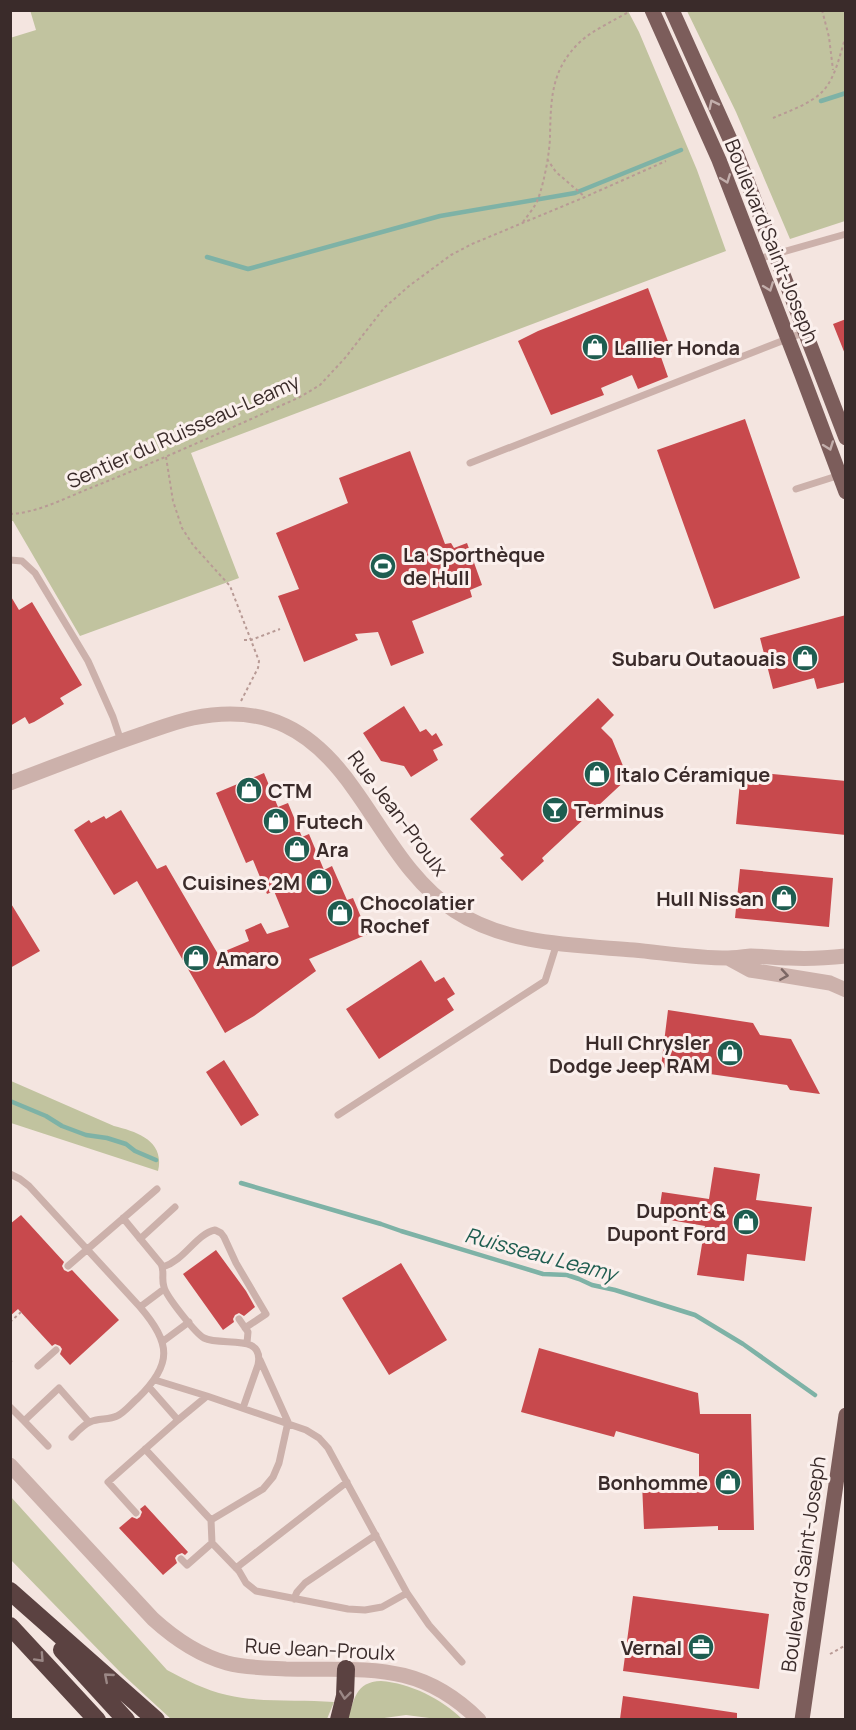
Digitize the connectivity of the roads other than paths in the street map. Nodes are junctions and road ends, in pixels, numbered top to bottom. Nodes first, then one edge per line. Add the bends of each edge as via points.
1 (652, 10) edge
2 (672, 10) edge
3 (846, 234) edge
4 (775, 253) junction
5 (758, 259) junction
6 (805, 332) junction
7 (789, 339) junction
8 (846, 438) edge
9 (470, 463) dead end
10 (843, 474) edge
11 (796, 489) dead end
12 (846, 492) edge
13 (10, 560) edge
14 (121, 741) junction
15 (10, 783) edge
16 (557, 943) junction
17 (846, 956) edge
18 (728, 958) junction
19 (846, 990) edge
20 (338, 1115) dead end
21 (10, 1174) edge
22 (157, 1189) dead end
23 (175, 1207) dead end
24 (123, 1218) junction
25 (140, 1239) junction
26 (86, 1249) junction
27 (68, 1266) dead end
28 (163, 1268) junction
29 (164, 1288) junction
30 (140, 1307) junction
31 (239, 1319) dead end
32 (189, 1322) junction
33 (245, 1328) junction
34 (162, 1342) junction
35 (248, 1343) junction
36 (56, 1350) dead end
37 (260, 1359) junction
38 (38, 1366) dead end
39 (155, 1380) junction
40 (149, 1388) junction
41 (207, 1396) junction
42 (10, 1407) edge
43 (243, 1408) junction
44 (846, 1415) edge
45 (178, 1420) junction
46 (24, 1421) junction
47 (89, 1422) junction
48 (288, 1422) junction
49 (72, 1437) dead end
50 (48, 1446) dead end
51 (145, 1449) junction
52 (10, 1465) edge
53 (347, 1482) junction
54 (136, 1513) dead end
55 (211, 1521) junction
56 (376, 1535) junction
57 (212, 1543) junction
58 (181, 1559) dead end
59 (236, 1568) junction
60 (10, 1592) edge
61 (407, 1593) junction
62 (294, 1599) junction
63 (10, 1626) edge
64 (462, 1662) dead end
65 (346, 1669) junction
66 (69, 1690) junction
67 (88, 1719) edge
68 (97, 1719) edge
69 (126, 1719) edge
70 (156, 1719) edge
71 (339, 1719) edge
72 (479, 1719) edge
73 (802, 1719) edge

1 -> 5 main road, Boulevard Saint-Joseph
4 -> 2 main road, Boulevard Saint-Joseph via 737,155
3 - 4 lane
4 - 5 lane
4 - 6 main road, Boulevard Saint-Joseph
5 -> 7 main road, Boulevard Saint-Joseph
6 - 7 lane
6 - 8 main road, Boulevard Saint-Joseph
7 - 9 lane
7 -> 10 main road, Boulevard Saint-Joseph
10 - 11 lane
10 - 12 main road, Boulevard Saint-Joseph
13 - 14 lane via 22,561 35,573 88,661
14 - 15 street, Rue Jean-Proulx
14 - 16 street, Rue Jean-Proulx via 215,715 268,719 299,732 339,767 410,870 442,902 505,934
16 - 18 street, Rue Jean-Proulx
16 - 20 lane via 545,981
17 - 18 street, Rue Jean-Proulx
18 -> 19 street, Rue Jean-Proulx via 750,970 830,983
21 - 26 lane via 29,1186
22 - 24 lane
23 - 25 lane
24 - 25 lane
24 - 26 lane
25 - 28 lane
26 - 27 lane
26 - 30 lane
28 - 29 lane
28 - 33 lane via 178,1260 206,1233 221,1233 266,1314
29 - 30 lane
29 - 32 lane
30 - 34 lane
31 - 33 lane
32 - 34 lane
32 - 35 lane via 203,1338
33 - 35 lane
34 - 39 lane via 164,1360
35 - 37 lane
36 - 38 lane
37 - 43 lane
37 - 48 lane
39 - 40 lane
39 - 41 lane
40 - 45 lane
40 - 47 lane via 118,1416
41 - 43 lane
41 - 45 lane
42 - 46 lane
43 - 48 lane
44 - 73 main road, Boulevard Saint-Joseph
45 - 51 lane
46 - 47 lane via 59,1388
46 - 50 lane
47 - 49 lane
48 - 53 lane via 319,1438
48 - 55 lane via 279,1462 269,1483
51 - 54 lane via 108,1482
51 - 55 lane
52 - 65 street, Rue Jean-Proulx via 153,1619 193,1650 246,1667
53 - 56 lane
53 - 59 lane
55 - 57 lane
56 - 61 lane
56 - 62 lane via 305,1583
57 - 58 lane via 187,1565
57 - 59 lane
59 - 62 lane via 256,1591
60 - 69 highway
70 -> 60 highway
61 - 62 lane via 382,1607 365,1610
61 - 64 lane
63 -> 66 highway
65 -> 71 highway
65 - 72 street, Rue Jean-Proulx via 385,1671 417,1679 443,1691
66 - 67 highway
66 - 68 highway

